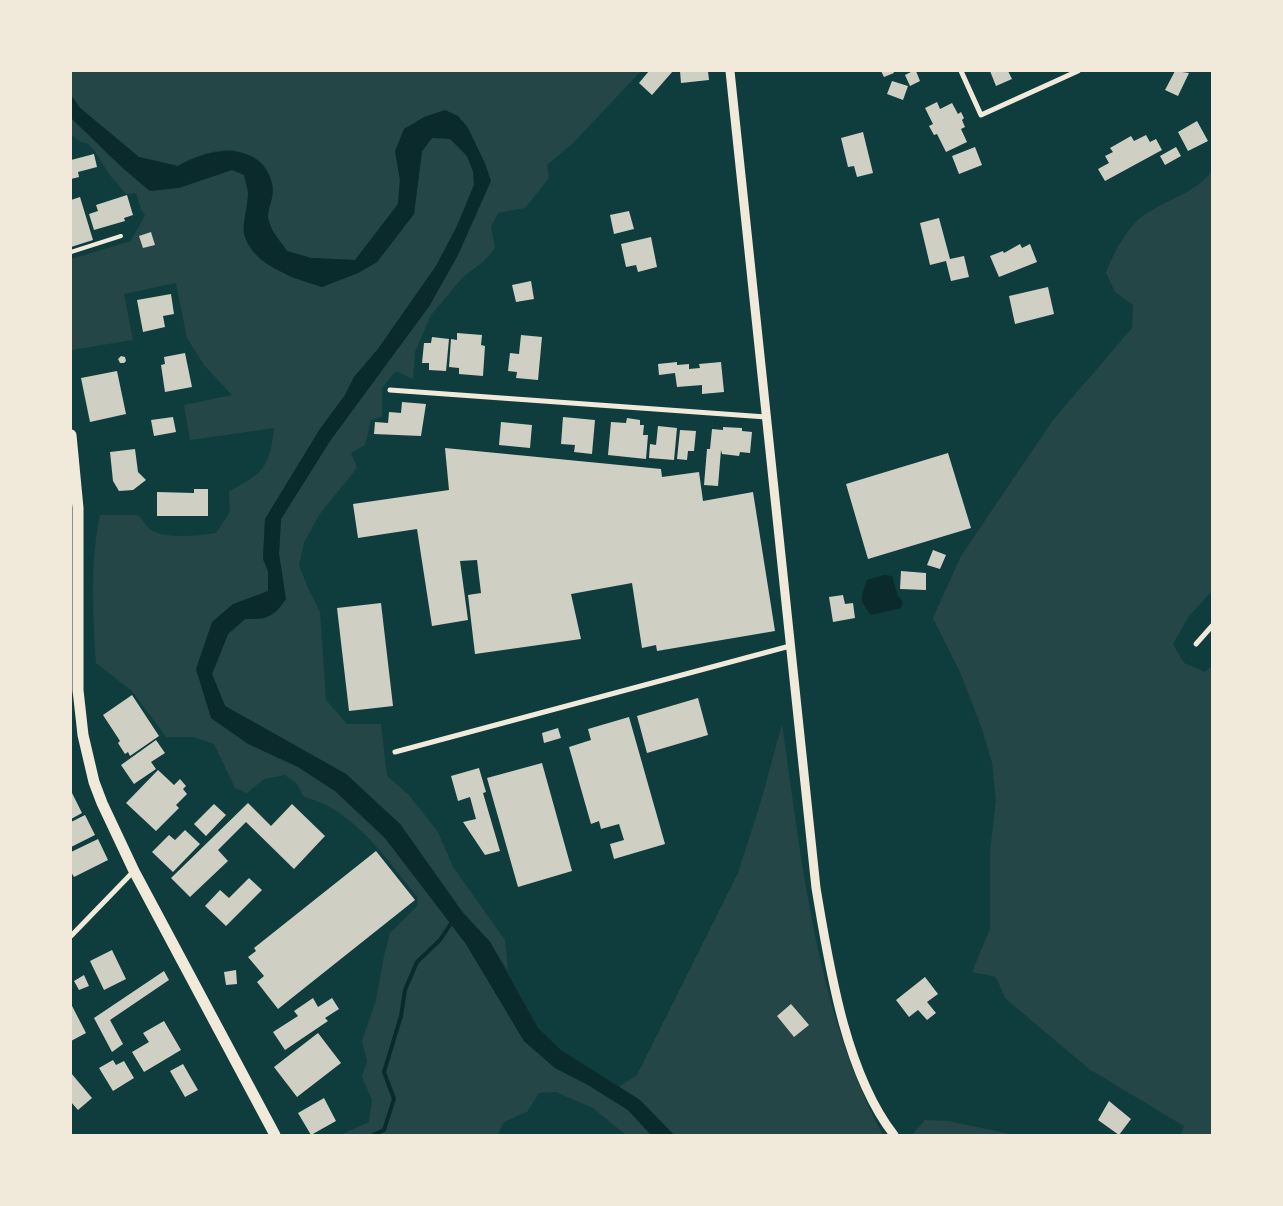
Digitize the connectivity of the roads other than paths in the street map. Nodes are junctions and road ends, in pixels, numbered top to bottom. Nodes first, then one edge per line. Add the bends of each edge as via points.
1 (730, 71) edge
2 (961, 71) edge
3 (1078, 71) edge
4 (121, 236) dead end
5 (71, 252) edge
6 (390, 390) dead end
7 (766, 417) junction
8 (71, 437) edge
9 (71, 566) edge
10 (77, 587) junction
11 (1212, 626) edge
12 (1196, 644) dead end
13 (790, 646) junction
14 (395, 752) dead end
15 (134, 871) junction
16 (71, 936) edge
17 (275, 1135) edge
18 (894, 1135) edge

1 - 7 street
2 - 3 street via 981,115
4 - 5 lane
6 - 7 street
7 - 13 street
8 - 10 main road via 78,508
9 - 10 main road
10 - 15 main road via 78,690 83,735 102,803
11 - 12 street
13 - 14 street
13 - 18 street via 811,846 832,972 856,1058 882,1118
15 - 16 street
15 - 17 main road

